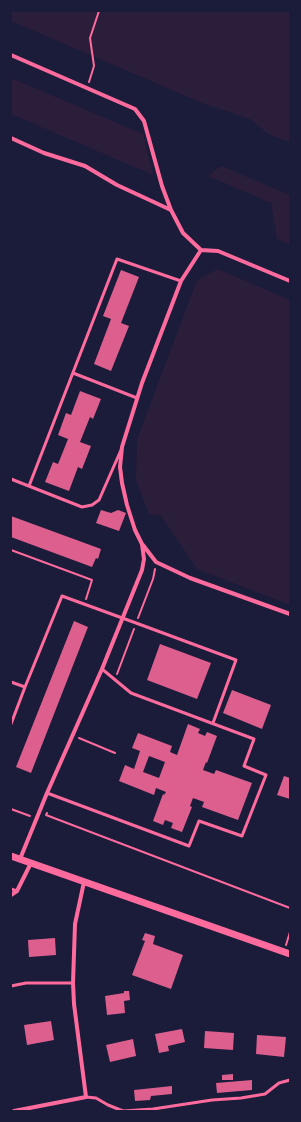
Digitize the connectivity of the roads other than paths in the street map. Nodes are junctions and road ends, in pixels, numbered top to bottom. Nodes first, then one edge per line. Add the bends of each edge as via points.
1 (11, 55) edge
2 (11, 138) edge
3 (171, 210) junction
4 (201, 250) junction
5 (181, 281) junction
6 (290, 281) edge
7 (73, 373) junction
8 (137, 398) junction
9 (122, 447) junction
10 (11, 478) edge
11 (29, 486) junction
12 (142, 544) junction
13 (290, 614) edge
14 (122, 618) junction
15 (102, 669) junction
16 (11, 682) edge
17 (25, 687) junction
18 (213, 723) junction
19 (11, 724) edge
20 (47, 793) junction
21 (11, 856) edge
22 (20, 860) junction
23 (31, 863) junction
24 (84, 882) junction
25 (11, 889) edge
26 (17, 891) junction
27 (11, 894) edge
28 (287, 953) edge
29 (73, 983) junction
30 (11, 986) edge
31 (290, 1080) edge
32 (86, 1097) junction
33 (14, 1111) edge

1 - 3 street via 135,109 144,122
2 - 3 street via 85,166 117,185
3 - 4 street via 183,232
4 - 5 street
4 - 6 street via 218,251
5 - 7 lane via 117,259
5 - 8 street
7 - 8 lane
7 - 11 lane
8 - 9 street
9 - 11 lane via 99,500 92,505 82,507
9 - 12 street via 122,483 135,530
10 - 11 lane
12 - 13 street via 156,562 190,578
12 - 14 street via 142,570
14 - 15 street
14 - 17 lane via 62,596
14 - 18 lane via 236,660
15 - 18 lane via 131,692
15 - 20 street
16 - 17 lane
17 - 19 lane
18 - 20 lane via 254,739 244,766 266,775 242,836 199,821 189,846
20 - 22 street
21 - 22 street
22 - 23 street
23 - 24 street
23 - 26 street
24 - 28 street
24 - 29 street via 75,924
25 - 26 lane
26 - 27 street
29 - 30 lane via 26,982
29 - 32 street
31 - 32 lane via 279,1083 264,1094 153,1109 123,1111 96,1098
32 - 33 street

